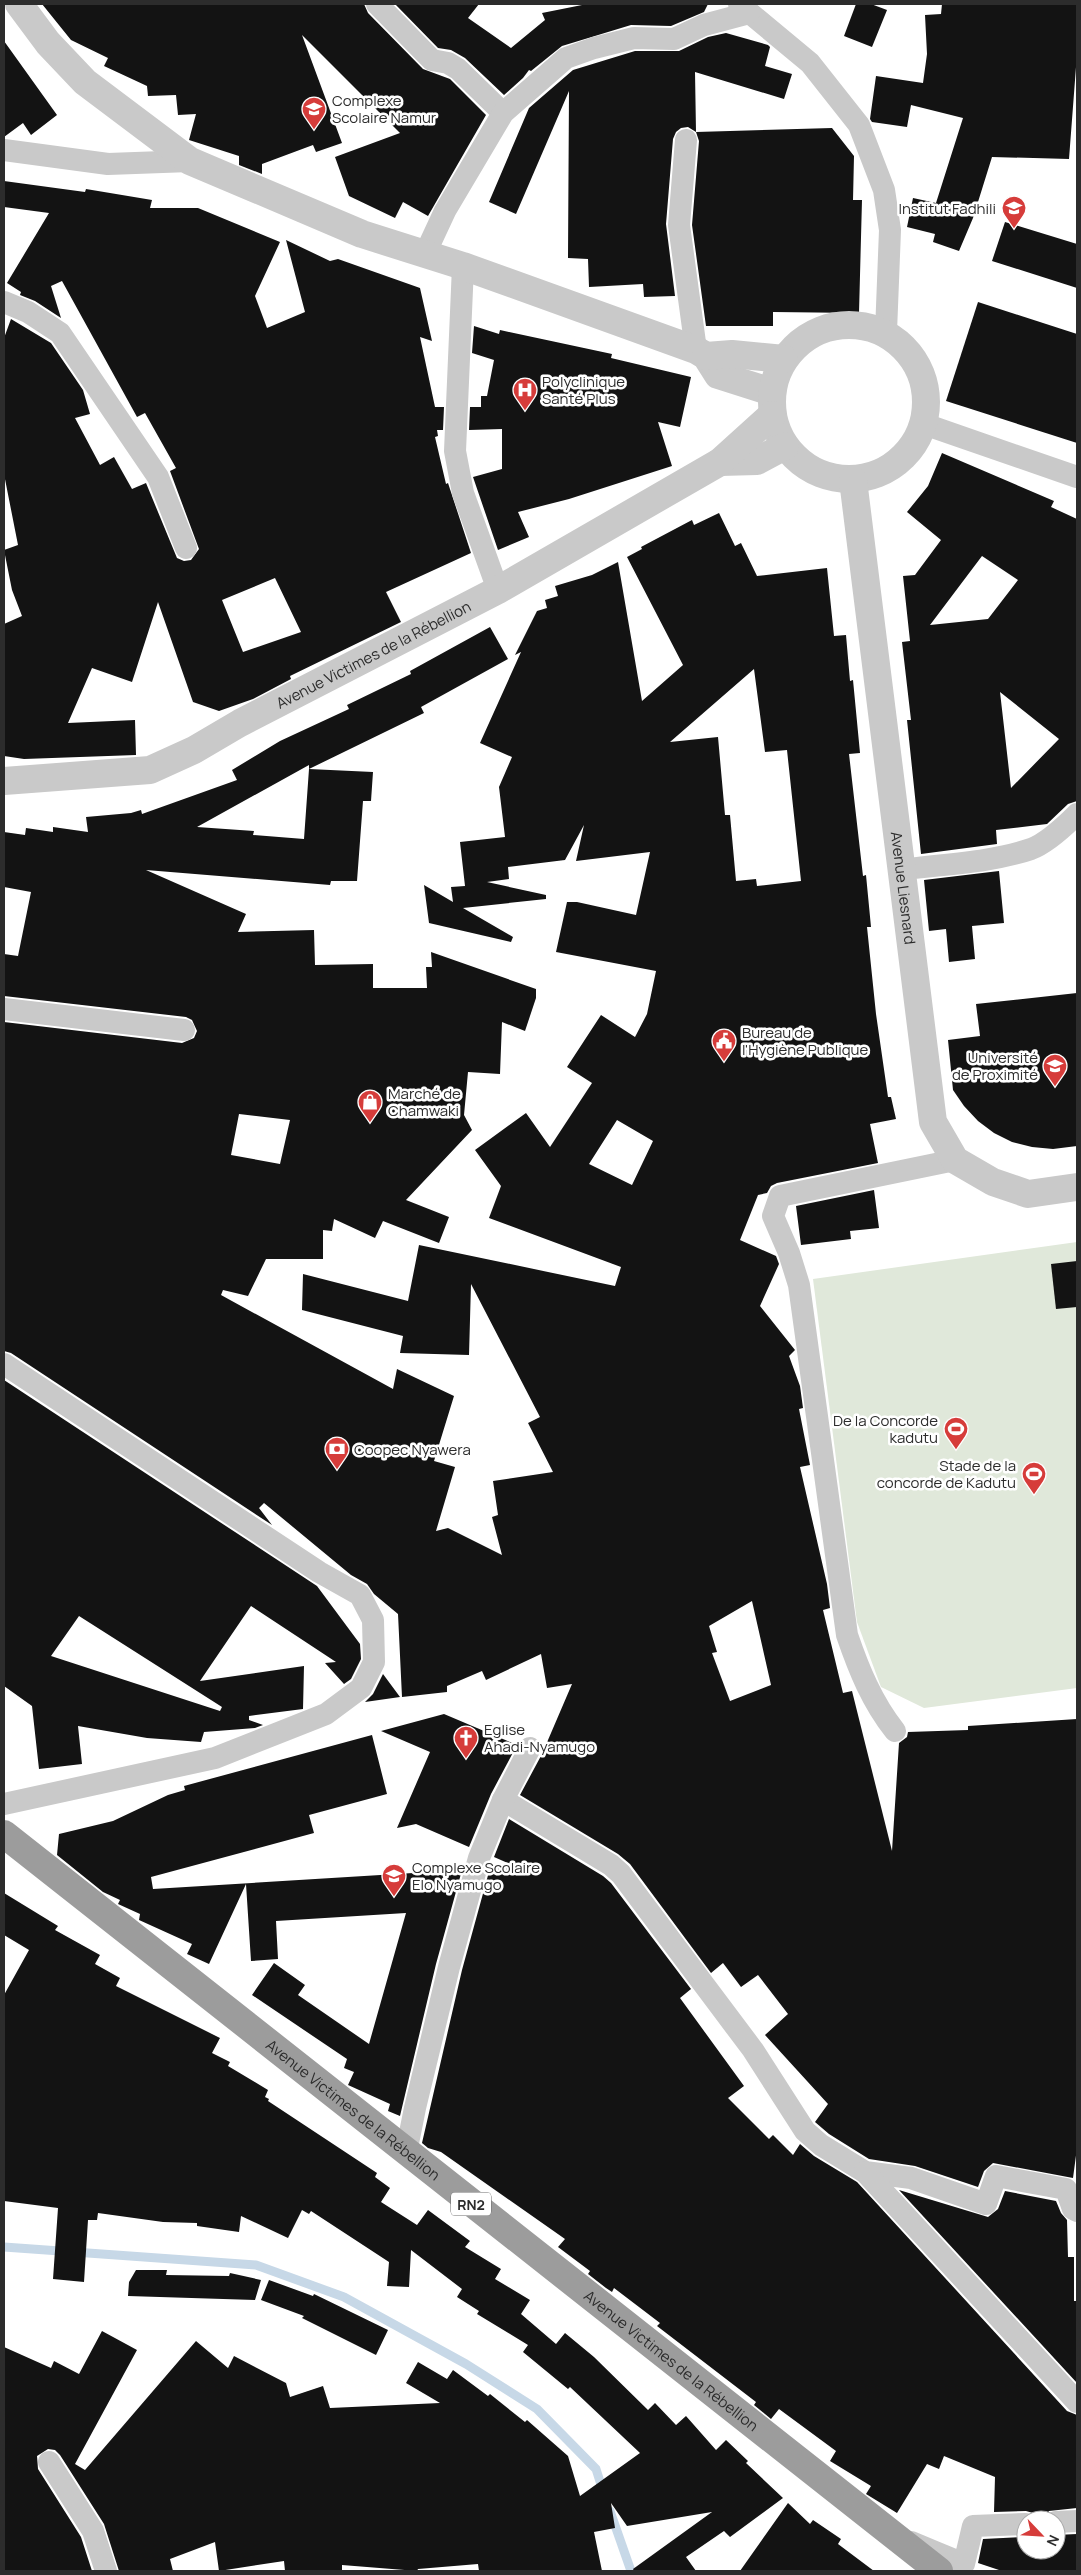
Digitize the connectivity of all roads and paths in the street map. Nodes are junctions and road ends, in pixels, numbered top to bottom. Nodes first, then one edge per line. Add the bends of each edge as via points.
1 (19, 4) edge
2 (377, 4) edge
3 (744, 9) edge
4 (503, 113) junction
5 (686, 140) dead end
6 (4, 150) edge
7 (190, 161) junction
8 (425, 254) junction
9 (463, 266) junction
10 (4, 302) edge
11 (886, 332) junction
12 (701, 353) junction
13 (784, 359) junction
14 (772, 403) junction
15 (924, 424) junction
16 (785, 446) junction
17 (720, 462) junction
18 (1077, 477) edge
19 (853, 480) junction
20 (186, 548) dead end
21 (498, 590) junction
22 (4, 781) edge
23 (1077, 814) edge
24 (900, 870) junction
25 (4, 1009) edge
26 (184, 1030) dead end
27 (956, 1160) junction
28 (1077, 1187) edge
29 (4, 1364) edge
30 (895, 1731) dead end
31 (530, 1748) dead end
32 (503, 1800) junction
33 (4, 1804) edge
34 (4, 1834) edge
35 (406, 2153) junction
36 (865, 2172) junction
37 (1077, 2211) edge
38 (1077, 2402) edge
39 (50, 2462) dead end
40 (1016, 2524) edge
41 (892, 2534) junction
42 (106, 2571) edge
43 (939, 2571) edge

1 - 7 street via 48,43 85,82
2 - 4 street via 432,60 458,69
3 - 4 street via 674,39 634,38 566,58
3 - 11 street via 810,63 859,125 884,190 890,230
4 - 8 street via 445,211
5 - 12 street via 679,225
6 - 7 street via 108,164
7 - 8 street via 362,234
8 - 9 street
9 - 12 street
9 - 21 street via 455,451 463,493
10 - 20 street via 28,312 60,333 158,477
11 - 13 street via 858,324 830,326 804,338
11 - 15 street via 907,348 922,371 928,398
12 - 13 street
12 - 14 street via 718,375
13 - 14 street via 776,375
14 - 16 street
14 - 17 street, Avenue Victimes de la Rébellion
15 - 18 street
15 - 19 street via 909,452 884,472
16 - 17 street via 757,461
16 - 19 street via 804,465 827,477
17 - 21 street, Avenue Victimes de la Rébellion
19 - 24 street, Avenue Liesnard
21 - 22 street, Avenue Victimes de la Rébellion via 150,770
23 - 24 street via 1032,848 997,857
24 - 27 street, Avenue Liesnard via 933,1122
25 - 26 street
27 - 28 street, Avenue Liesnard via 993,1182 1028,1194
27 - 30 street via 780,1196 773,1216 799,1285 847,1635 859,1670 879,1710
29 - 33 street via 360,1595 373,1620 374,1662 361,1688 326,1714 215,1758
31 - 32 street
32 - 35 street via 479,1858 465,1905 414,2108
32 - 36 street via 621,1874 753,2050 805,2131 821,2145
34 - 35 highway, Avenue Victimes de la Rébellion / RN2
35 - 41 highway, Avenue Victimes de la Rébellion / RN2
36 - 37 street via 911,2178 986,2204 996,2176 1066,2189 1073,2209
36 - 38 street
39 - 42 street via 93,2531
40 - 41 street via 973,2526 964,2564
41 - 43 highway, Avenue Victimes de la Rébellion / RN2

